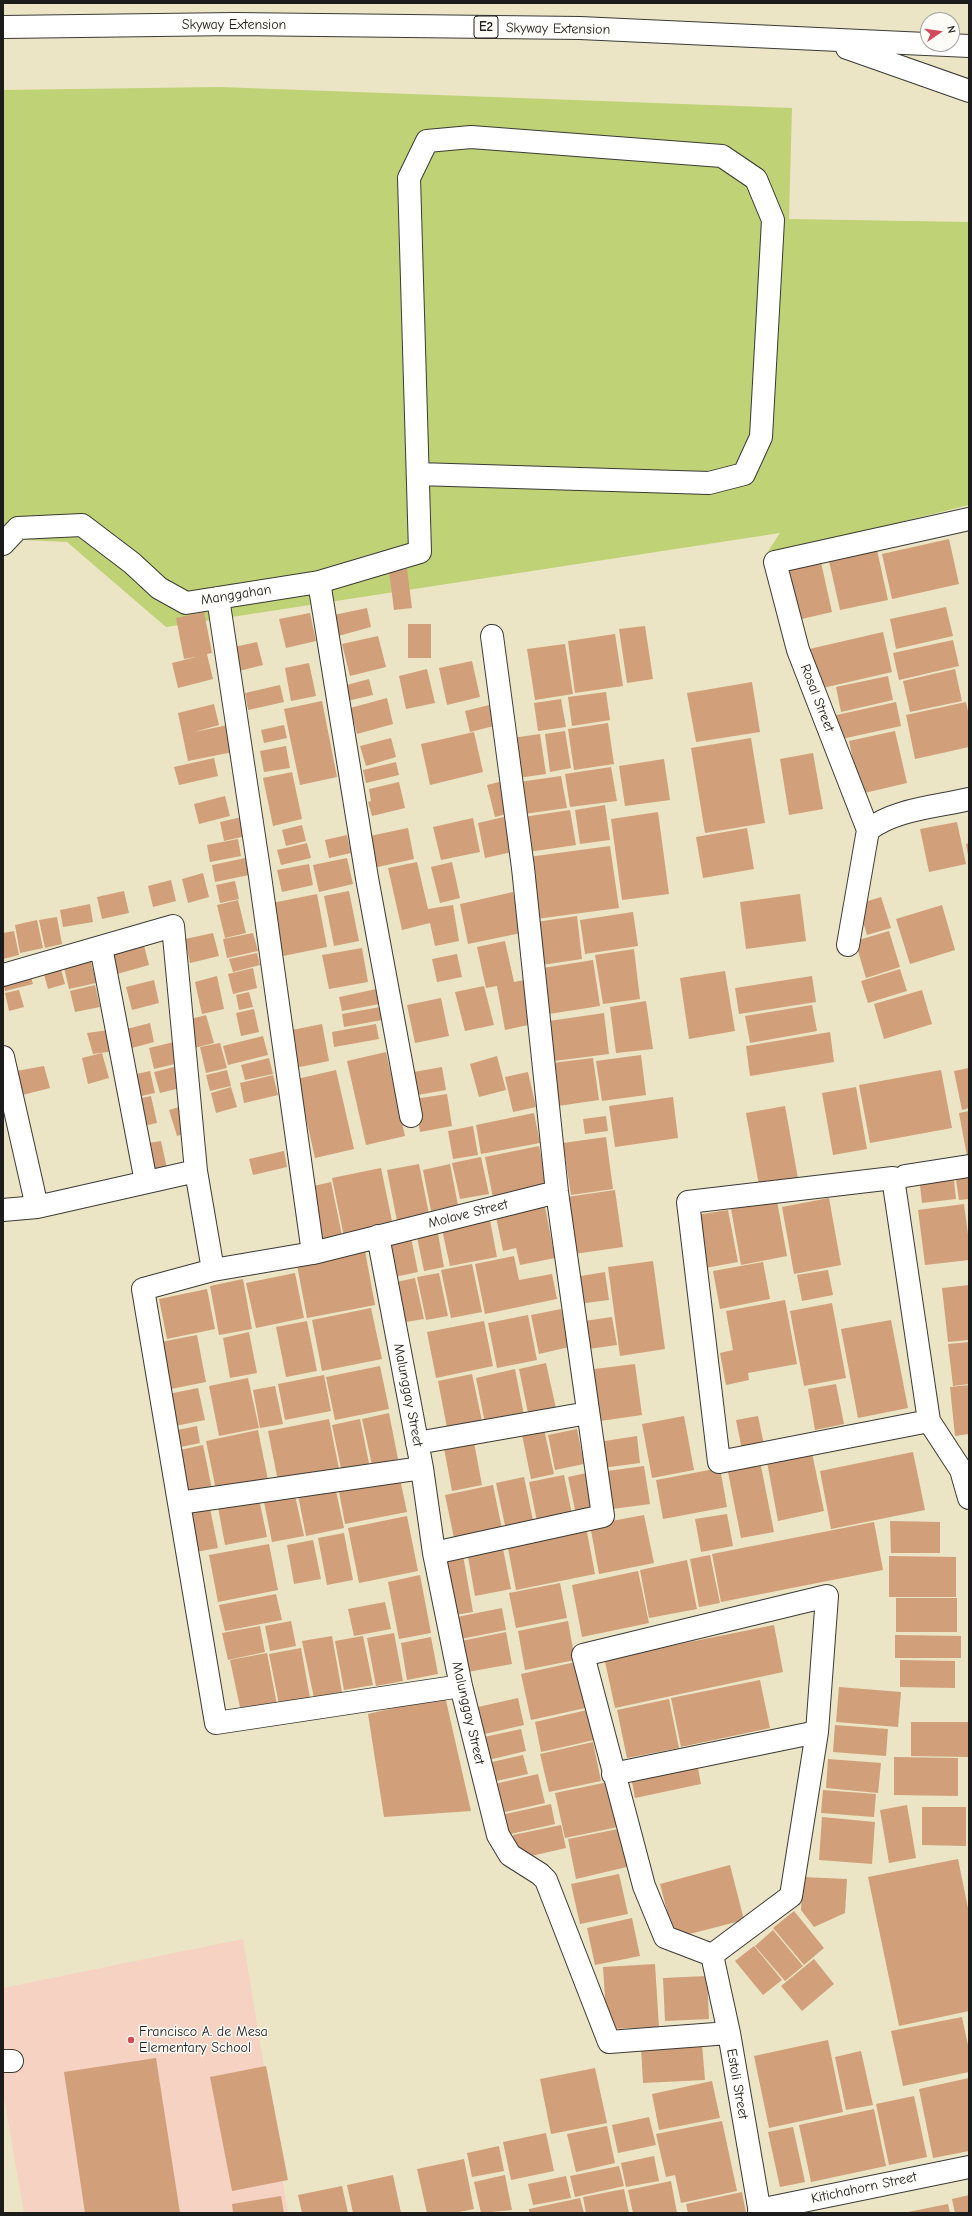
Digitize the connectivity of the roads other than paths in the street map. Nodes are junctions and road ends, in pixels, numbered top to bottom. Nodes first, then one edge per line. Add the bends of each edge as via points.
1 (3, 27) edge
2 (827, 41) junction
3 (969, 46) edge
4 (969, 91) edge
5 (418, 474) junction
6 (969, 519) edge
7 (3, 544) edge
8 (319, 582) junction
9 (218, 598) junction
10 (492, 636) dead end
11 (969, 799) edge
12 (868, 830) junction
13 (848, 945) dead end
14 (101, 947) junction
15 (3, 975) edge
16 (3, 1057) edge
17 (411, 1116) dead end
18 (969, 1166) edge
19 (196, 1171) junction
20 (905, 1176) dead end
21 (146, 1182) junction
22 (557, 1192) junction
23 (37, 1207) junction
24 (3, 1210) edge
25 (378, 1236) junction
26 (314, 1253) junction
27 (213, 1270) junction
28 (588, 1413) junction
29 (929, 1421) junction
30 (417, 1443) junction
31 (422, 1468) junction
32 (969, 1498) edge
33 (178, 1502) junction
34 (434, 1553) junction
35 (461, 1686) junction
36 (817, 1732) junction
37 (613, 1774) junction
38 (712, 1955) junction
39 (729, 2033) junction
40 (969, 2167) edge
41 (759, 2212) edge

1 - 2 main road, Skyway Extension / E2 via 235,24 580,28
2 - 3 main road, Skyway Extension / E2
2 - 4 main road
5 - 5 main road via 410,178 427,141 471,137 722,156 756,179 773,220 761,437 744,474 709,483
5 - 8 main road, Manggahan via 420,552
6 - 12 main road, Rosal Street via 775,562 798,650
7 - 9 main road, Manggahan via 18,528 82,525 132,563 159,588 186,603
8 - 9 main road, Manggahan
8 - 17 main road via 367,878
9 - 26 main road
10 - 22 main road via 523,868
11 - 12 main road via 897,815 881,820
12 - 13 main road
14 - 15 main road
14 - 19 main road via 173,926
14 - 21 main road
16 - 23 main road
18 - 20 main road
19 - 21 main road
19 - 27 main road
21 - 23 main road
22 - 25 main road, Molave Street
22 - 28 main road
23 - 24 main road
25 - 26 main road, Molave Street
25 - 30 main road, Malunggay Street
26 - 27 main road, Molave Street
27 - 33 main road, Molave Street via 143,1289
28 - 30 main road
28 - 34 main road via 603,1516
29 - 29 main road via 719,1462 688,1202 893,1178
29 - 32 main road via 961,1470
30 - 31 main road, Malunggay Street
31 - 33 main road
31 - 34 main road, Malunggay Street
33 - 35 main road via 216,1723
34 - 35 main road, Malunggay Street
35 - 39 main road, Malunggay Street via 498,1835 510,1855 546,1880 609,2042
36 - 37 main road
36 - 37 main road via 828,1596 583,1655
36 - 38 main road via 791,1896
37 - 38 main road via 644,1886 665,1937
38 - 39 main road, Estoli Street
39 - 41 main road, Estoli Street
40 - 41 main road, Kitichahorn Street

